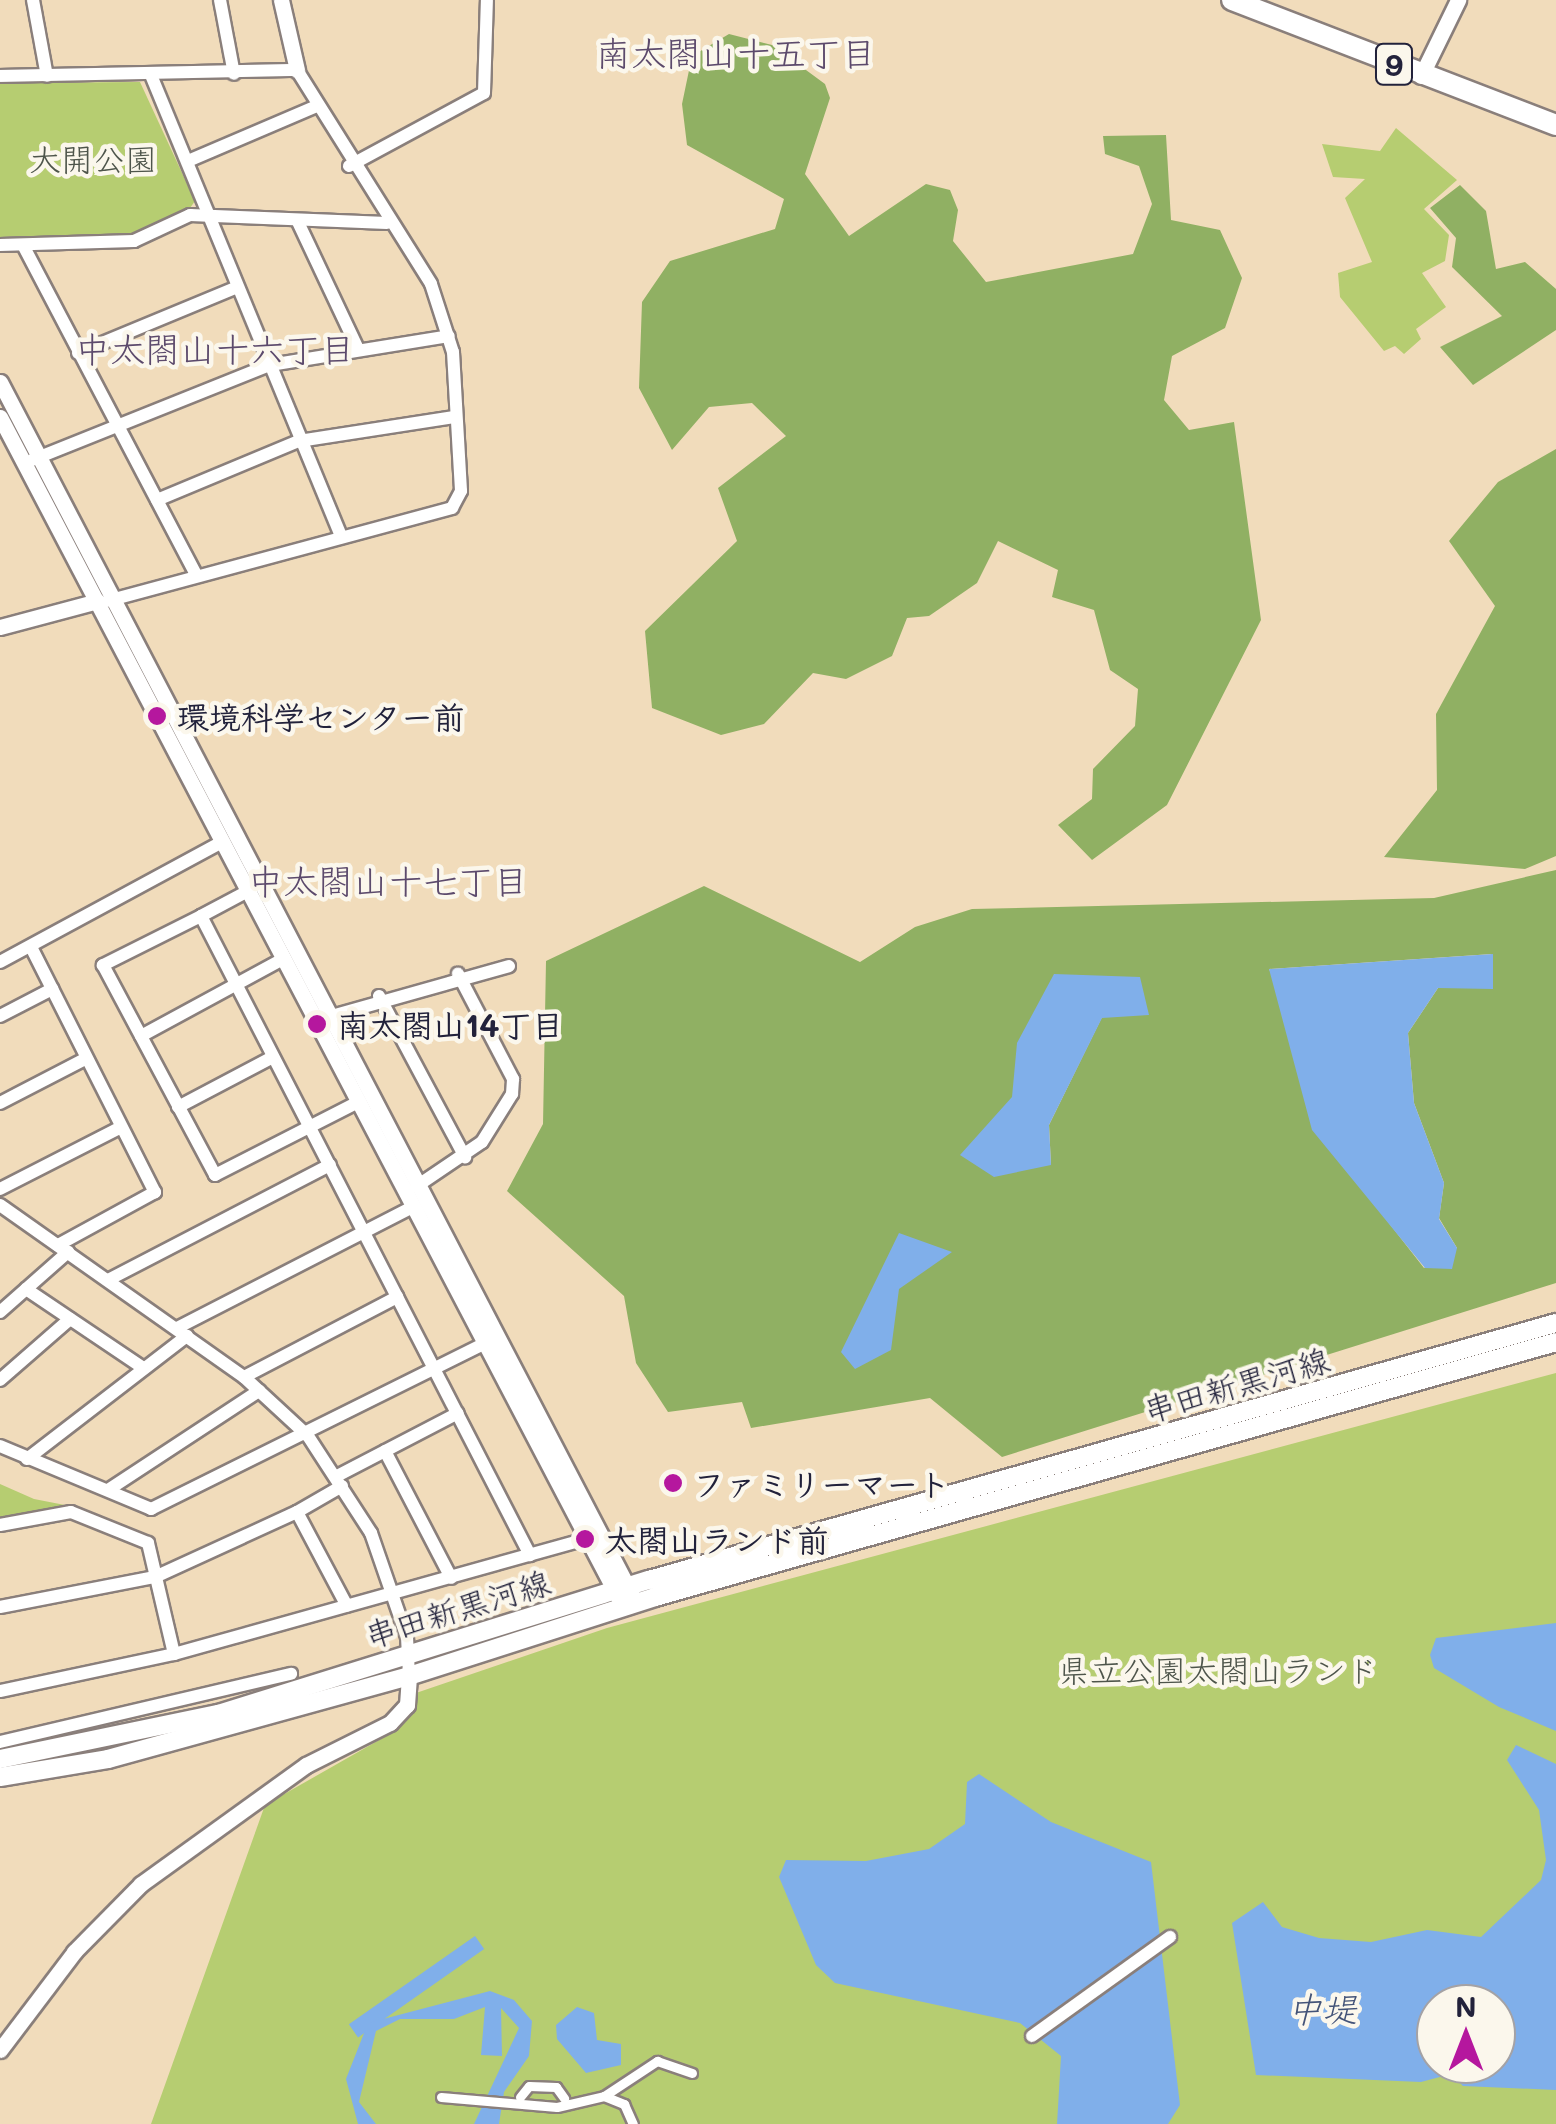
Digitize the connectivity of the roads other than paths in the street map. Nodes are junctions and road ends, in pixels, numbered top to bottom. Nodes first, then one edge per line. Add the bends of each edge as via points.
1 (33, 0) edge
2 (220, 0) edge
3 (281, 0) edge
4 (487, 0) edge
5 (1232, 0) edge
6 (1458, 0) edge
7 (1259, 5) edge
8 (296, 70) junction
9 (234, 74) junction
10 (0, 76) edge
11 (47, 76) junction
12 (151, 76) junction
13 (1421, 76) junction
14 (316, 106) junction
15 (1556, 125) edge
16 (188, 161) junction
17 (350, 166) junction
18 (212, 220) junction
19 (298, 222) junction
20 (387, 223) junction
21 (0, 245) edge
22 (24, 245) junction
23 (235, 288) junction
24 (450, 336) junction
25 (358, 349) junction
26 (78, 353) junction
27 (270, 365) junction
28 (0, 382) edge
29 (0, 417) edge
30 (454, 417) junction
31 (116, 425) junction
32 (299, 441) junction
33 (31, 460) junction
34 (157, 500) junction
35 (340, 534) junction
36 (196, 574) junction
37 (105, 601) junction
38 (0, 627) edge
39 (222, 842) junction
40 (248, 891) junction
41 (201, 916) junction
42 (31, 948) junction
43 (282, 960) junction
44 (0, 962) edge
45 (508, 966) dead end
46 (458, 974) junction
47 (237, 985) junction
48 (52, 989) junction
49 (379, 996) junction
50 (0, 1016) edge
51 (328, 1016) junction
52 (141, 1036) junction
53 (86, 1058) junction
54 (273, 1058) junction
55 (358, 1102) junction
56 (0, 1103) edge
57 (178, 1107) junction
58 (122, 1127) junction
59 (311, 1129) junction
60 (465, 1157) junction
61 (330, 1165) junction
62 (417, 1186) junction
63 (0, 1188) edge
64 (0, 1206) edge
65 (412, 1207) junction
66 (365, 1231) junction
67 (63, 1248) junction
68 (108, 1280) junction
69 (26, 1289) junction
70 (398, 1297) junction
71 (0, 1312) edge
72 (70, 1320) junction
73 (1556, 1321) edge
74 (182, 1332) junction
75 (1556, 1342) edge
76 (484, 1344) junction
77 (1556, 1352) edge
78 (143, 1368) junction
79 (436, 1368) junction
80 (244, 1377) junction
81 (0, 1380) edge
82 (512, 1384) junction
83 (258, 1391) junction
84 (458, 1413) junction
85 (1304, 1416) junction
86 (308, 1436) junction
87 (0, 1446) edge
88 (385, 1452) junction
89 (27, 1459) junction
90 (340, 1481) junction
91 (108, 1490) junction
92 (296, 1512) junction
93 (0, 1525) edge
94 (585, 1539) junction
95 (530, 1555) junction
96 (155, 1577) junction
97 (451, 1578) junction
98 (394, 1593) junction
99 (626, 1597) junction
100 (347, 1606) junction
101 (0, 1607) edge
102 (174, 1654) junction
103 (408, 1654) junction
104 (291, 1674) dead end
105 (409, 1676) junction
106 (0, 1691) edge
107 (0, 1742) edge
108 (0, 1759) edge
109 (0, 1777) edge
110 (1170, 1937) dead end
111 (1032, 2036) dead end
112 (0, 2050) edge
113 (692, 2072) dead end
114 (604, 2096) junction
115 (441, 2097) dead end
116 (520, 2097) junction
117 (564, 2098) junction
118 (633, 2124) edge

1 - 11 street
2 - 9 street
3 - 8 street
4 - 17 street via 484,93
5 - 7 main road, 9
6 - 13 street
7 - 13 main road, 9
8 - 9 street
8 - 14 street
9 - 12 street
10 - 11 street
11 - 12 street
12 - 16 street
13 - 15 main road, 9
14 - 16 street
14 - 17 street
16 - 18 street
17 - 20 street
18 - 19 street
18 - 22 street via 190,215 134,241
18 - 23 street
19 - 20 street
19 - 25 street
20 - 24 street via 431,284
21 - 22 street
22 - 26 street
23 - 26 street
23 - 27 street
24 - 25 street
24 - 30 street
25 - 27 street
26 - 31 street
27 - 31 street
27 - 32 street
28 - 33 street
29 - 33 street
30 - 32 street
30 - 35 street via 461,492 452,508
31 - 33 street
31 - 34 street
32 - 34 street
32 - 35 street
33 - 37 street
34 - 36 street
35 - 36 street
36 - 37 street
37 - 38 street
37 - 39 street
37 - 51 street
39 - 40 street
39 - 42 street
40 - 41 street
40 - 43 street
41 - 47 street
41 - 52 street via 104,965
42 - 44 street
42 - 48 street
43 - 47 street
43 - 55 street
45 - 46 street
46 - 49 street
46 - 60 street via 512,1079 504,1119
47 - 52 street
47 - 54 street
48 - 50 street
48 - 53 street
49 - 51 street
49 - 60 street
51 - 62 street
52 - 57 street
53 - 56 street
53 - 58 street
54 - 57 street
54 - 59 street
55 - 59 street
55 - 65 street
57 - 59 street via 215,1175
58 - 63 street
58 - 67 street via 155,1192
59 - 61 street
60 - 62 street
61 - 66 street
61 - 68 street
62 - 82 street
64 - 67 street
65 - 66 street
65 - 76 street
66 - 70 street
66 - 74 street
67 - 68 street
67 - 69 street
68 - 74 street
69 - 71 street
69 - 72 street
70 - 79 street
70 - 80 street
72 - 78 street
72 - 81 street
73 - 99 main road, 串田新黒河線
74 - 78 street
74 - 80 street
75 - 85 main road, 串田新黒河線
76 - 79 street
76 - 82 street
77 - 85 main road, 串田新黒河線
78 - 89 street
79 - 84 street
79 - 86 street
80 - 83 street
82 - 94 street
82 - 99 street
83 - 86 street
83 - 91 street
84 - 88 street
84 - 95 street
85 - 99 main road, 串田新黒河線
86 - 90 street
86 - 91 street via 151,1510
87 - 89 street
88 - 90 street
88 - 97 street
89 - 91 street
90 - 92 street
90 - 98 street
92 - 96 street
92 - 100 street
93 - 96 street via 72,1512 148,1543
94 - 95 street
94 - 99 street
95 - 97 street
96 - 101 street
96 - 102 street
97 - 98 street
98 - 100 street
98 - 103 street
99 - 103 main road, 串田新黒河線
99 - 105 main road, 串田新黒河線
100 - 102 street
102 - 106 street
103 - 105 street
103 - 108 main road, 串田新黒河線 via 218,1714
104 - 107 street
105 - 109 main road, 串田新黒河線 via 108,1759
105 - 112 street via 407,1705 390,1723 306,1765 142,1884 74,1952
110 - 111 street
113 - 114 street via 641,2064
114 - 117 street
114 - 118 street via 624,2104
115 - 116 street
116 - 117 street via 529,2107
116 - 117 street via 529,2086 556,2087

